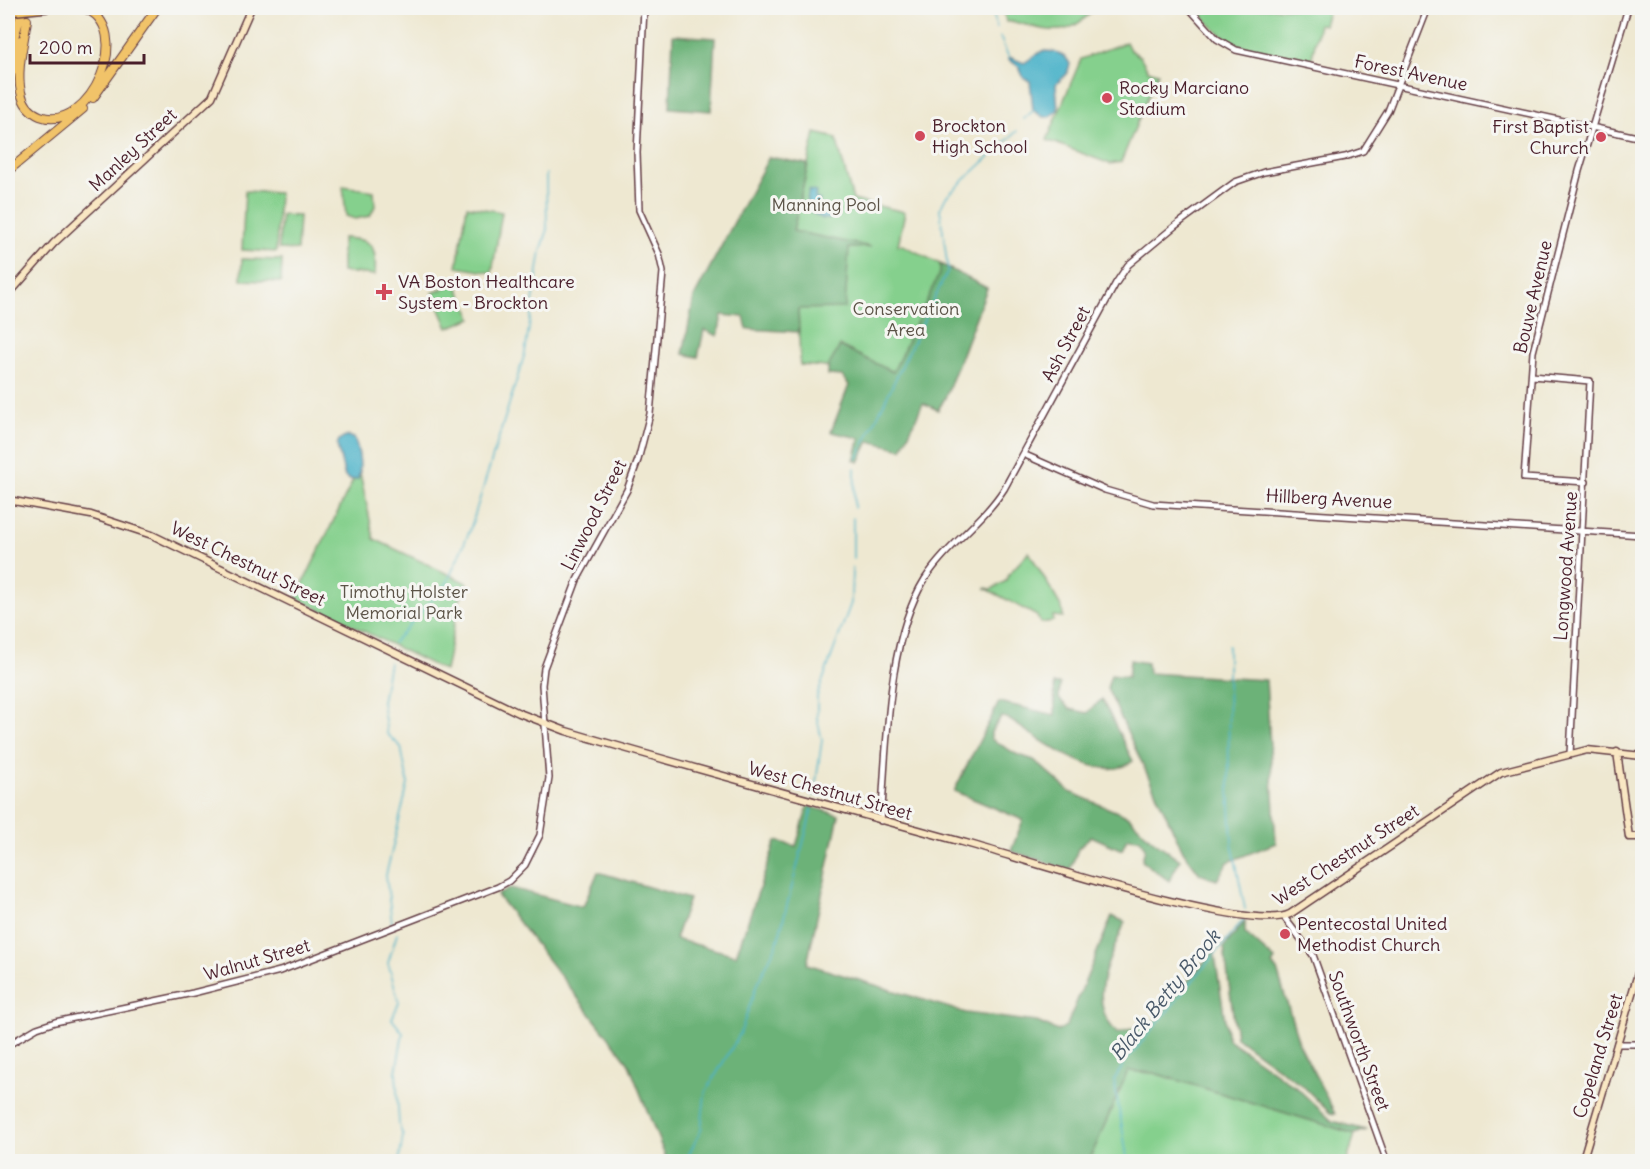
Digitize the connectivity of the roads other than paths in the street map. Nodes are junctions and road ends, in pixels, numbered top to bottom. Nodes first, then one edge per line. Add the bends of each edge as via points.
1 (23, 8) edge
2 (31, 8) edge
3 (48, 8) edge
4 (83, 8) edge
5 (157, 8) edge
6 (250, 8) edge
7 (644, 8) edge
8 (1189, 8) edge
9 (1428, 8) edge
10 (1628, 8) edge
11 (8, 12) edge
12 (27, 20) junction
13 (9, 48) edge
14 (8, 57) edge
15 (8, 85) edge
16 (1399, 85) junction
17 (1592, 127) junction
18 (1642, 138) edge
19 (8, 171) edge
20 (8, 296) edge
21 (1532, 376) junction
22 (1023, 454) junction
23 (1586, 482) junction
24 (8, 500) edge
25 (1583, 530) junction
26 (1642, 535) edge
27 (546, 724) junction
28 (1617, 752) junction
29 (1570, 754) junction
30 (1642, 756) edge
31 (881, 821) junction
32 (1642, 837) edge
33 (509, 881) joint
34 (1284, 917) junction
35 (1642, 960) edge
36 (1617, 1044) junction
37 (1642, 1044) edge
38 (8, 1045) edge
39 (1387, 1161) edge
40 (1582, 1161) edge

1 - 13 highway
2 - 12 highway
3 - 11 highway, bridge
4 - 12 highway via 97,16 105,28 106,59 87,98 59,118 34,113 21,95
5 - 19 highway via 87,106
6 - 20 main road, Manley Street via 212,97 54,243
7 - 27 street, Linwood Street via 637,153 639,210 663,272 651,414 629,486 577,580 548,652 542,676
8 - 16 street, Forest Avenue via 1217,39 1236,50
9 - 16 street, Ash Street
10 - 17 street, Bouve Avenue
12 - 15 highway
13 - 14 highway
16 - 17 street, Forest Avenue
16 - 22 street, Ash Street via 1381,124 1360,153 1264,172 1231,184 1131,262
17 - 18 street, Forest Avenue
17 - 21 street, Bouve Avenue via 1535,343
21 - 23 street, Longwood Avenue via 1590,381
21 - 23 street, Bouve Avenue via 1524,478
22 - 25 street, Hillberg Avenue via 1105,490 1153,504
22 - 31 street, Ash Street via 990,508 929,573 910,609 895,675
23 - 25 street, Longwood Avenue
24 - 27 main road, West Chestnut Street via 91,515 144,532
25 - 26 street, Hillberg Avenue
25 - 29 street, Longwood Avenue
27 - 31 main road, West Chestnut Street
27 - 33 street, Linwood Street via 549,778 541,830 531,856
28 - 29 main road, West Chestnut Street via 1593,750
28 - 30 main road, West Chestnut Street
28 - 32 main road via 1629,837
29 - 34 main road, West Chestnut Street via 1494,776
31 - 34 main road, West Chestnut Street via 1162,899 1269,918
33 - 38 street, Walnut Street via 294,966 193,993 55,1022
34 - 39 street, Southworth Street via 1313,955
35 - 36 main road, Copeland Street
36 - 37 street
36 - 40 main road, Copeland Street

